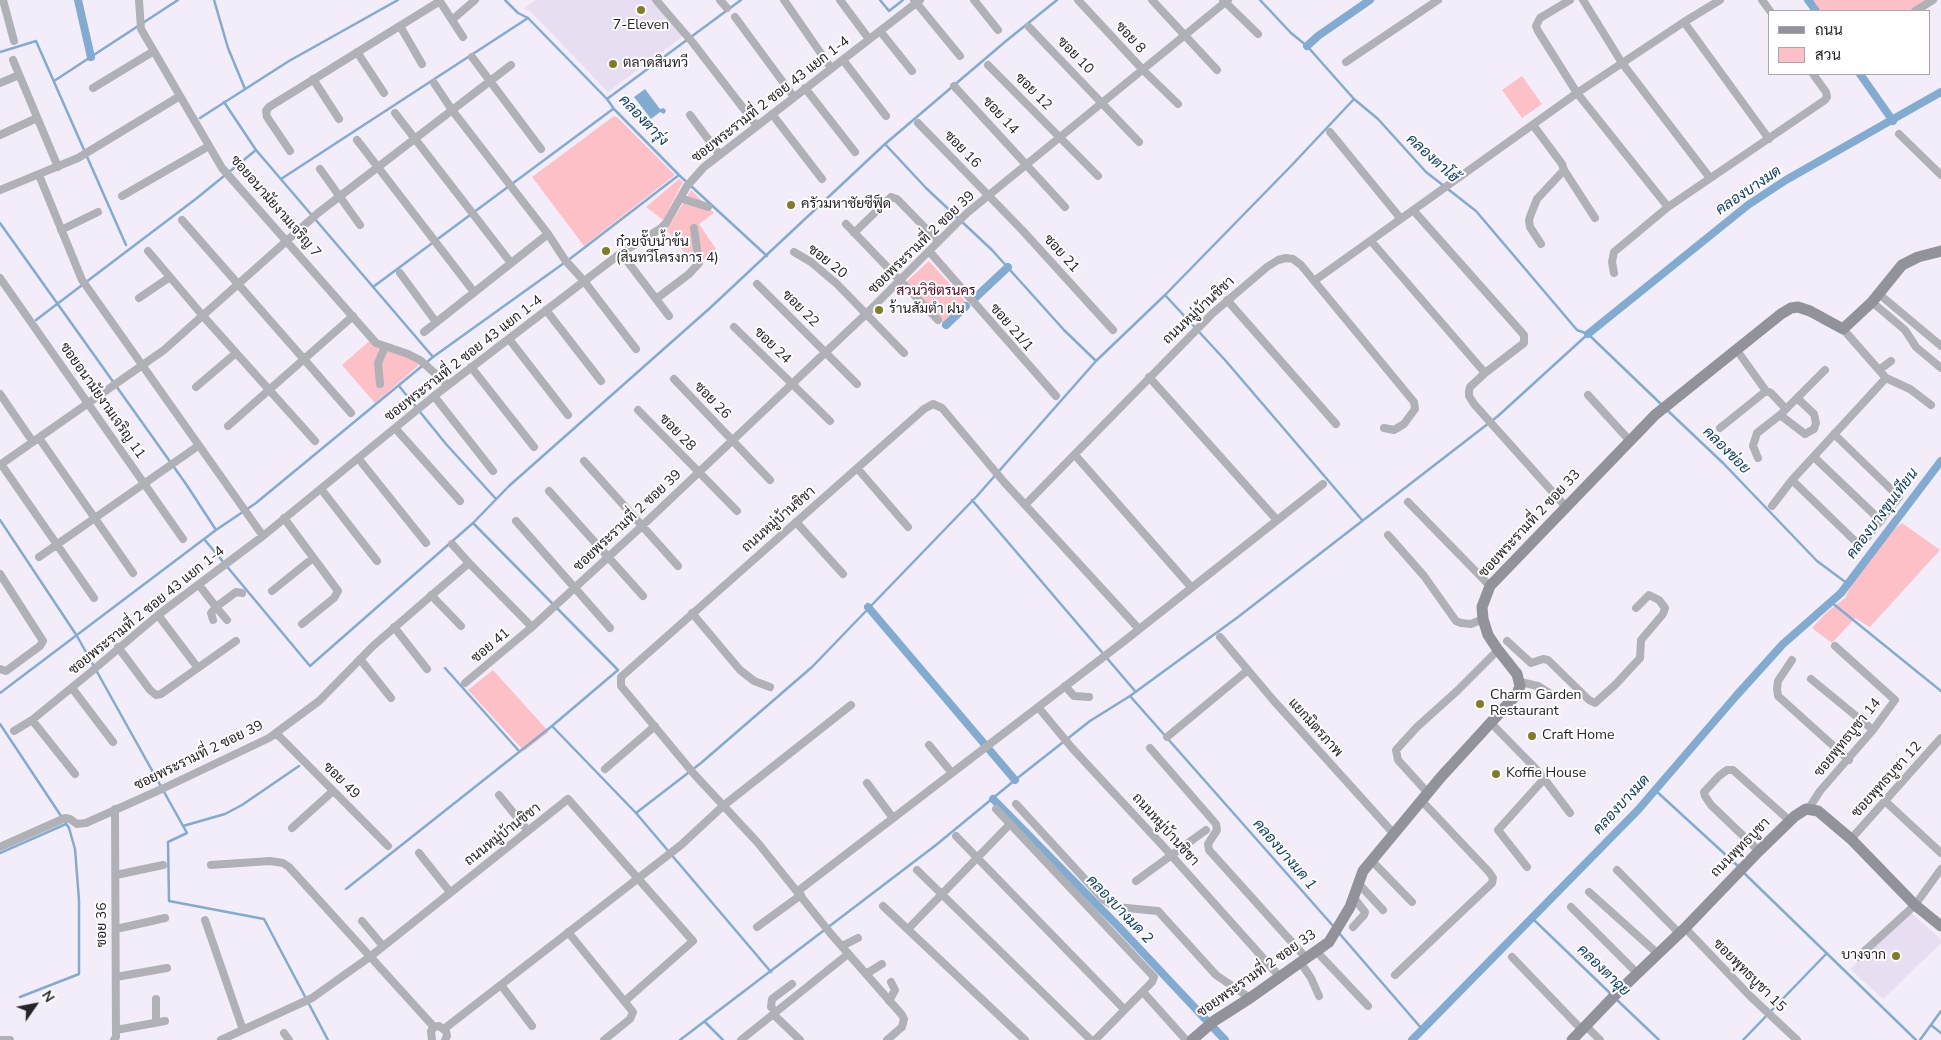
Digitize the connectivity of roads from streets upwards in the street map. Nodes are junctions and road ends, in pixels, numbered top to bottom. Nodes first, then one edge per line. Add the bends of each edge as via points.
1 (3, 0) edge
2 (138, 0) edge
3 (439, 0) edge
4 (474, 0) edge
5 (656, 0) edge
6 (720, 0) edge
7 (784, 0) edge
8 (840, 0) edge
9 (974, 0) edge
10 (1078, 0) edge
11 (1152, 0) edge
12 (1438, 0) edge
13 (1570, 0) edge
14 (1583, 0) edge
15 (1720, 0) edge
16 (1933, 0) edge
17 (917, 1) edge
18 (1225, 1) edge
19 (727, 8) dead end
20 (1917, 10) edge
21 (734, 16) dead end
22 (452, 20) junction
23 (1684, 22) junction
24 (400, 26) junction
25 (1029, 27) dead end
26 (998, 30) dead end
27 (880, 31) junction
28 (1258, 34) dead end
29 (1185, 36) junction
30 (463, 37) dead end
31 (869, 39) junction
32 (14, 40) dead end
33 (154, 51) junction
34 (357, 52) junction
35 (960, 56) dead end
36 (472, 57) dead end
37 (13, 60) dead end
38 (843, 60) junction
39 (1346, 62) dead end
40 (1622, 63) junction
41 (422, 64) dead end
42 (511, 65) dead end
43 (988, 65) dead end
44 (831, 68) junction
45 (1143, 70) junction
46 (1217, 70) dead end
47 (912, 71) dead end
48 (19, 75) junction
49 (1814, 75) edge
50 (313, 79) junction
51 (491, 82) junction
52 (0, 83) edge
53 (434, 84) dead end
54 (954, 86) dead end
55 (93, 88) dead end
56 (806, 88) junction
57 (384, 93) dead end
58 (1577, 93) junction
59 (180, 96) junction
60 (794, 97) junction
61 (1103, 103) junction
62 (1178, 104) dead end
63 (452, 110) junction
64 (396, 113) dead end
65 (772, 114) junction
66 (690, 115) dead end
67 (886, 116) dead end
68 (37, 118) junction
69 (339, 119) dead end
70 (918, 123) dead end
71 (1533, 125) junction
72 (757, 126) junction
73 (1330, 132) dead end
74 (1899, 134) dead end
75 (0, 135) edge
76 (1061, 138) junction
77 (415, 139) junction
78 (1768, 139) junction
79 (357, 140) dead end
80 (1139, 142) dead end
81 (209, 146) junction
82 (541, 149) dead end
83 (290, 151) dead end
84 (855, 152) dead end
85 (720, 155) junction
86 (1028, 164) junction
87 (58, 166) junction
88 (377, 168) junction
89 (320, 169) dead end
90 (1564, 170) junction
91 (39, 175) junction
92 (1941, 175) edge
93 (1098, 176) dead end
94 (1710, 178) junction
95 (822, 179) dead end
96 (0, 190) edge
97 (122, 196) dead end
98 (340, 196) junction
99 (989, 196) junction
100 (680, 198) junction
101 (708, 207) dead end
102 (1065, 207) dead end
103 (1668, 207) junction
104 (1413, 210) junction
105 (98, 212) dead end
106 (1595, 218) dead end
107 (1401, 219) junction
108 (182, 220) dead end
109 (846, 224) dead end
110 (360, 225) dead end
111 (694, 228) dead end
112 (61, 230) junction
113 (854, 233) junction
114 (548, 234) junction
115 (288, 241) junction
116 (938, 241) junction
117 (1372, 241) junction
118 (1541, 244) dead end
119 (148, 250) dead end
120 (929, 251) junction
121 (1941, 251) edge
122 (794, 252) dead end
123 (620, 253) junction
124 (511, 263) junction
125 (1614, 273) dead end
126 (400, 274) dead end
127 (170, 276) junction
128 (0, 278) edge
129 (584, 281) junction
130 (900, 281) junction
131 (1314, 281) junction
132 (239, 284) junction
133 (757, 284) dead end
134 (474, 292) junction
135 (139, 298) dead end
136 (1876, 298) junction
137 (656, 299) junction
138 (1227, 300) junction
139 (546, 310) junction
140 (866, 314) junction
141 (203, 316) junction
142 (353, 316) junction
143 (669, 316) dead end
144 (938, 320) dead end
145 (436, 322) junction
146 (734, 326) dead end
147 (1843, 329) junction
148 (1113, 330) dead end
149 (424, 332) dead end
150 (509, 339) junction
151 (1941, 346) edge
152 (385, 347) junction
153 (636, 349) dead end
154 (1736, 349) junction
155 (826, 352) junction
156 (236, 353) junction
157 (904, 353) dead end
158 (304, 358) junction
159 (1891, 361) dead end
160 (142, 366) junction
161 (471, 367) junction
162 (1941, 368) edge
163 (1825, 370) dead end
164 (1879, 370) junction
165 (1485, 373) junction
166 (1149, 377) junction
167 (1886, 378) junction
168 (674, 379) dead end
169 (601, 381) dead end
170 (792, 383) junction
171 (380, 384) dead end
172 (857, 384) dead end
173 (448, 386) junction
174 (196, 387) dead end
175 (268, 390) junction
176 (1766, 391) junction
177 (1588, 395) dead end
178 (434, 396) junction
179 (1056, 396) dead end
180 (1797, 398) junction
181 (1, 399) edge
182 (88, 404) junction
183 (1931, 405) dead end
184 (638, 410) dead end
185 (1783, 412) junction
186 (351, 413) dead end
187 (568, 415) dead end
188 (830, 421) dead end
189 (1336, 424) dead end
190 (228, 426) dead end
191 (395, 428) junction
192 (1384, 428) dead end
193 (1720, 428) dead end
194 (1834, 434) junction
195 (36, 440) junction
196 (732, 440) junction
197 (315, 441) dead end
198 (1630, 441) junction
199 (198, 446) junction
200 (534, 447) dead end
201 (1074, 455) junction
202 (1814, 457) junction
203 (358, 458) junction
204 (1758, 458) dead end
205 (584, 461) dead end
206 (1, 464) edge
207 (857, 468) junction
208 (493, 471) dead end
209 (698, 472) junction
210 (770, 480) dead end
211 (1792, 480) junction
212 (144, 483) junction
213 (1323, 484) dead end
214 (321, 489) junction
215 (549, 491) dead end
216 (460, 501) dead end
217 (1408, 502) dead end
218 (1563, 504) junction
219 (1025, 505) junction
220 (1772, 506) dead end
221 (737, 511) dead end
222 (95, 518) junction
223 (284, 518) junction
224 (1276, 520) junction
225 (516, 521) dead end
226 (1881, 521) junction
227 (796, 522) junction
228 (642, 526) junction
229 (908, 527) dead end
230 (1388, 535) dead end
231 (263, 536) junction
232 (183, 539) dead end
233 (426, 543) dead end
234 (452, 544) dead end
235 (57, 545) junction
236 (40, 557) dead end
237 (608, 557) junction
238 (314, 558) junction
239 (377, 561) dead end
240 (468, 563) junction
241 (678, 566) dead end
242 (133, 573) dead end
243 (0, 574) edge
244 (843, 574) dead end
245 (199, 585) junction
246 (1490, 586) junction
247 (574, 587) junction
248 (1191, 587) junction
249 (272, 590) dead end
250 (242, 593) dead end
251 (431, 595) junction
252 (643, 596) dead end
253 (94, 598) dead end
254 (216, 607) junction
255 (1636, 608) dead end
256 (692, 613) junction
257 (158, 615) junction
258 (213, 620) dead end
259 (227, 620) dead end
260 (1483, 620) junction
261 (302, 624) dead end
262 (462, 626) dead end
263 (532, 627) junction
264 (394, 628) junction
265 (610, 628) dead end
266 (1139, 630) junction
267 (1220, 637) dead end
268 (1507, 640) dead end
269 (236, 641) dead end
270 (1835, 646) dead end
271 (118, 647) junction
272 (1498, 650) junction
273 (360, 658) junction
274 (1792, 660) dead end
275 (1530, 662) junction
276 (198, 668) junction
277 (0, 669) edge
278 (427, 669) dead end
279 (1248, 670) junction
280 (1519, 678) junction
281 (1811, 679) dead end
282 (465, 683) dead end
283 (1065, 686) junction
284 (770, 687) dead end
285 (72, 688) junction
286 (1554, 696) dead end
287 (1089, 697) dead end
288 (391, 698) dead end
289 (851, 704) dead end
290 (1038, 707) junction
291 (32, 720) junction
292 (1491, 722) junction
293 (654, 726) junction
294 (1873, 730) junction
295 (14, 731) dead end
296 (276, 733) junction
297 (1167, 737) dead end
298 (1941, 738) edge
299 (113, 742) dead end
300 (929, 745) dead end
301 (1150, 748) dead end
302 (1849, 760) junction
303 (605, 769) dead end
304 (952, 773) junction
305 (75, 774) dead end
306 (1544, 780) junction
307 (867, 783) dead end
308 (333, 791) junction
309 (499, 796) dead end
310 (1424, 796) junction
311 (1885, 801) junction
312 (1016, 804) dead end
313 (723, 806) junction
314 (1809, 808) junction
315 (996, 809) dead end
316 (115, 810) junction
317 (1570, 813) dead end
318 (892, 818) junction
319 (1790, 821) junction
320 (1010, 824) junction
321 (292, 828) dead end
322 (1206, 830) dead end
323 (528, 831) junction
324 (1394, 834) junction
325 (956, 836) dead end
326 (1851, 839) junction
327 (0, 846) edge
328 (388, 846) dead end
329 (1759, 851) junction
330 (419, 853) dead end
331 (1941, 853) edge
332 (1171, 855) junction
333 (976, 858) junction
334 (1372, 861) junction
335 (163, 865) dead end
336 (211, 865) dead end
337 (1527, 867) dead end
338 (1941, 869) edge
339 (917, 870) dead end
340 (1617, 870) dead end
341 (116, 875) junction
342 (638, 877) junction
343 (1136, 881) dead end
344 (1358, 883) junction
345 (450, 892) junction
346 (1589, 892) dead end
347 (799, 893) junction
348 (941, 894) junction
349 (1354, 898) junction
350 (1412, 902) dead end
351 (1915, 905) junction
352 (883, 906) dead end
353 (1571, 907) dead end
354 (1383, 910) dead end
355 (165, 918) dead end
356 (205, 920) dead end
357 (362, 921) dead end
358 (1941, 926) edge
359 (757, 927) dead end
360 (1353, 927) dead end
361 (116, 929) junction
362 (908, 929) junction
363 (1682, 931) junction
364 (568, 932) junction
365 (858, 938) dead end
366 (383, 946) junction
367 (842, 946) junction
368 (1317, 952) junction
369 (848, 954) junction
370 (1657, 954) junction
371 (370, 956) junction
372 (1512, 957) dead end
373 (1858, 957) dead end
374 (1304, 961) junction
375 (882, 964) dead end
376 (167, 968) dead end
377 (1277, 973) junction
378 (1637, 973) junction
379 (866, 974) junction
380 (1395, 975) dead end
381 (116, 977) junction
382 (891, 982) dead end
383 (792, 984) dead end
384 (501, 985) junction
385 (1143, 992) junction
386 (1319, 996) dead end
387 (1250, 998) junction
388 (156, 999) dead end
389 (625, 1001) junction
390 (889, 1001) junction
391 (1368, 1006) dead end
392 (1124, 1009) junction
393 (775, 1013) junction
394 (532, 1026) dead end
395 (434, 1028) junction
396 (1584, 1028) junction
397 (444, 1029) junction
398 (116, 1030) junction
399 (242, 1030) junction
400 (284, 1033) dead end
401 (798, 1039) edge
402 (1098, 1039) edge
403 (0, 1040) edge
404 (10, 1040) edge
405 (114, 1040) edge
406 (221, 1040) edge
407 (289, 1040) edge
408 (432, 1040) edge
409 (445, 1040) edge
410 (604, 1040) edge
411 (741, 1040) edge
412 (887, 1040) edge
413 (1025, 1040) edge
414 (1186, 1040) edge
415 (1192, 1040) edge
416 (1572, 1040) edge
417 (1600, 1040) edge
418 (1797, 1040) edge

1 - 32 street
2 - 33 street, ซอยอนามัยงามเจริญ 7 via 141,29
3 - 22 street
3 - 24 street
4 - 22 street
5 - 72 street
6 - 19 street
7 - 44 street
8 - 31 street
9 - 26 street
10 - 45 street, ซอย 8
11 - 29 street
12 - 39 street
13 - 58 street via 1540,18 1536,26
14 - 40 street
15 - 23 street
16 - 20 street
17 - 27 street, ซอยพระรามที่ 2 ซอย 43 แยก 1-4
17 - 35 street
18 - 28 street
18 - 29 street, ซอยพระรามที่ 2 ซอย 39
21 - 60 street
22 - 30 street
23 - 40 street
23 - 78 street
24 - 34 street
24 - 41 street
25 - 61 street, ซอย 10
27 - 31 street, ซอยพระรามที่ 2 ซอย 43 แยก 1-4
27 - 47 street
29 - 45 street, ซอยพระรามที่ 2 ซอย 39
29 - 46 street
31 - 38 street, ซอยพระรามที่ 2 ซอย 43 แยก 1-4
33 - 55 street
33 - 59 street, ซอยอนามัยงามเจริญ 7
34 - 50 street
34 - 57 street
36 - 51 street
37 - 48 street
38 - 44 street, ซอยพระรามที่ 2 ซอย 43 แยก 1-4
38 - 67 street
40 - 58 street
40 - 94 street
42 - 51 street
43 - 76 street, ซอย 12
44 - 56 street, ซอยพระรามที่ 2 ซอย 43 แยก 1-4
45 - 61 street, ซอยพระรามที่ 2 ซอย 39
45 - 62 street, ซอย 8
48 - 52 street
48 - 68 street
49 - 78 street via 1826,92 1825,100
50 - 69 street
50 - 83 street via 266,111
51 - 63 street
51 - 82 street
53 - 63 street
54 - 86 street, ซอย 14
56 - 60 street, ซอยพระรามที่ 2 ซอย 43 แยก 1-4
56 - 84 street
58 - 71 street
58 - 103 street
59 - 81 street, ซอยอนามัยงามเจริญ 7
59 - 87 street via 91,151
60 - 65 street, ซอยพระรามที่ 2 ซอย 43 แยก 1-4
61 - 76 street, ซอยพระรามที่ 2 ซอย 39
61 - 80 street, ซอย 10
63 - 77 street
63 - 114 street
64 - 77 street
65 - 72 street, ซอยพระรามที่ 2 ซอย 43 แยก 1-4
65 - 95 street
66 - 85 street
68 - 75 street
68 - 87 street
70 - 99 street, ซอย 16
71 - 90 street
71 - 104 street
72 - 85 street, ซอยพระรามที่ 2 ซอย 43 แยก 1-4
73 - 107 street
74 - 92 street
76 - 86 street, ซอยพระรามที่ 2 ซอย 39
76 - 93 street, ซอย 12
77 - 88 street
77 - 124 street
78 - 94 street
79 - 88 street
81 - 97 street
81 - 115 street, ซอยอนามัยงามเจริญ 7 via 225,171
85 - 100 street, ซอยพระรามที่ 2 ซอย 43 แยก 1-4 via 686,186
86 - 99 street, ซอยพระรามที่ 2 ซอย 39
86 - 102 street, ซอย 14
87 - 91 street
88 - 98 street
88 - 134 street
89 - 98 street
90 - 106 street
90 - 118 street via 1537,199 1530,214 1530,226
91 - 96 street
91 - 112 street
94 - 103 street
98 - 110 street
98 - 115 street
99 - 116 street, ซอยพระรามที่ 2 ซอย 39
99 - 148 street, ซอย 21
100 - 101 street
100 - 123 street, ซอยพระรามที่ 2 ซอย 43 แยก 1-4 via 666,223
103 - 125 street via 1614,252
104 - 107 street
104 - 165 street via 1524,335 1524,343
105 - 112 street
107 - 117 street
108 - 132 street
109 - 113 street
111 - 137 street via 699,263 690,274
112 - 160 street via 82,280
113 - 116 street via 891,197
113 - 130 street
114 - 124 street
114 - 129 street
115 - 132 street
115 - 142 street, ซอยอนามัยงามเจริญ 7
116 - 120 street, ซอยพระรามที่ 2 ซอย 39
117 - 131 street
117 - 165 street
119 - 127 street
120 - 130 street, ซอยพระรามที่ 2 ซอย 39
120 - 179 street, ซอย 21/1
121 - 136 street via 1909,260
122 - 140 street, ซอย 20 via 817,267
123 - 129 street, ซอยพระรามที่ 2 ซอย 43 แยก 1-4
123 - 137 street
124 - 134 street
126 - 145 street
127 - 135 street
127 - 141 street
128 - 182 street, ซอยอนามัยงามเจริญ 11
129 - 139 street, ซอยพระรามที่ 2 ซอย 43 แยก 1-4
129 - 153 street
130 - 140 street, ซอยพระรามที่ 2 ซอย 39
130 - 144 street
131 - 138 street, ถนนหมู่บ้านชิชา via 1293,259 1286,258 1267,267
131 - 192 street via 1414,402 1414,409 1404,424 1394,430
132 - 141 street
132 - 158 street
133 - 155 street, ซอย 22
134 - 145 street
136 - 147 street
136 - 151 street
136 - 162 street via 1916,347
137 - 143 street
138 - 166 street, ถนนหมู่บ้านชิชา
138 - 189 street
139 - 150 street, ซอยพระรามที่ 2 ซอย 43 แยก 1-4
139 - 169 street
140 - 155 street, ซอยพระรามที่ 2 ซอย 39
140 - 157 street, ซอย 20
141 - 156 street
141 - 160 street
142 - 152 street, ซอยอนามัยงามเจริญ 7 via 376,343
142 - 158 street
145 - 149 street
146 - 170 street, ซอย 24
147 - 154 street, ซอยพระรามที่ 2 ซอย 33 via 1810,311 1790,308
147 - 164 street
150 - 161 street, ซอยพระรามที่ 2 ซอย 43 แยก 1-4
150 - 187 street
152 - 171 street via 378,363
152 - 173 street, ซอยอนามัยงามเจริญ 7 via 420,360
154 - 176 street
154 - 198 street, ซอยพระรามที่ 2 ซอย 33 via 1673,399
155 - 170 street, ซอยพระรามที่ 2 ซอย 39
155 - 172 street, ซอย 22
156 - 174 street
156 - 175 street
158 - 175 street
158 - 186 street
159 - 164 street
160 - 182 street
160 - 199 street
161 - 173 street, ซอยพระรามที่ 2 ซอย 43 แยก 1-4
161 - 200 street
163 - 180 street
164 - 167 street
165 - 218 street via 1468,391 1477,406
166 - 201 street, ถนนหมู่บ้านชิชา
166 - 224 street
167 - 183 street via 1910,389
167 - 194 street
168 - 196 street, ซอย 26
170 - 188 street, ซอย 24
170 - 196 street, ซอยพระรามที่ 2 ซอย 39
173 - 178 street, ซอยพระรามที่ 2 ซอย 43 แยก 1-4
175 - 190 street
175 - 197 street
176 - 185 street via 1771,393
176 - 193 street
177 - 198 street
178 - 191 street, ซอยพระรามที่ 2 ซอย 43 แยก 1-4
178 - 208 street
180 - 185 street
180 - 185 street via 1814,414 1814,429 1805,434 1800,432
181 - 195 street
182 - 195 street
182 - 212 street, ซอยอนามัยงามเจริญ 11
184 - 209 street, ซอย 28
185 - 204 street via 1757,433 1753,446
191 - 203 street, ซอยพระรามที่ 2 ซอย 43 แยก 1-4
191 - 216 street
194 - 202 street
194 - 226 street via 1899,497
195 - 206 street
195 - 222 street
196 - 209 street, ซอยพระรามที่ 2 ซอย 39
196 - 210 street, ซอย 26
198 - 218 street, ซอยพระรามที่ 2 ซอย 33
199 - 212 street
199 - 231 street
201 - 219 street, ถนนหมู่บ้านชิชา
201 - 248 street
202 - 211 street
202 - 226 street
203 - 214 street, ซอยพระรามที่ 2 ซอย 43 แยก 1-4
203 - 233 street
205 - 228 street
206 - 235 street
207 - 219 street, ถนนหมู่บ้านชิชา via 933,404 942,408
207 - 227 street, ถนนหมู่บ้านชิชา
207 - 229 street
209 - 221 street, ซอย 28
209 - 228 street, ซอยพระรามที่ 2 ซอย 39
211 - 220 street
211 - 226 street via 1858,544 1862,544
212 - 222 street
212 - 232 street, ซอยอนามัยงามเจริญ 11
213 - 224 street
214 - 223 street, ซอยพระรามที่ 2 ซอย 43 แยก 1-4
214 - 239 street
215 - 237 street
217 - 246 street
218 - 246 street, ซอยพระรามที่ 2 ซอย 33
219 - 266 street, ถนนหมู่บ้านชิชา
222 - 235 street
222 - 242 street
223 - 231 street, ซอยพระรามที่ 2 ซอย 43 แยก 1-4
223 - 238 street
224 - 248 street
225 - 247 street
227 - 244 street
227 - 256 street, ถนนหมู่บ้านชิชา
228 - 237 street, ซอยพระรามที่ 2 ซอย 39
228 - 241 street
230 - 260 street via 1424,576 1456,621 1471,624
231 - 245 street, ซอยพระรามที่ 2 ซอย 43 แยก 1-4
234 - 240 street
235 - 236 street
235 - 253 street
237 - 247 street, ซอยพระรามที่ 2 ซอย 39
237 - 252 street
238 - 249 street
238 - 261 street via 338,593
240 - 251 street, ซอยพระรามที่ 2 ซอย 39
240 - 263 street
243 - 277 street via 43,641 6,671
245 - 254 street
245 - 257 street, ซอยพระรามที่ 2 ซอย 43 แยก 1-4
246 - 260 street, ซอยพระรามที่ 2 ซอย 33 via 1482,607
247 - 263 street, ซอยพระรามที่ 2 ซอย 39
247 - 265 street
248 - 266 street
250 - 254 street via 236,592
251 - 262 street
251 - 264 street, ซอยพระรามที่ 2 ซอย 39
254 - 258 street via 211,613
254 - 259 street
255 - 275 street via 1652,595 1666,608 1641,640 1640,658 1598,702 1589,700 1548,660
256 - 284 street via 747,676
256 - 293 street, ถนนหมู่บ้านชิชา via 621,677 622,686
257 - 271 street, ซอยพระรามที่ 2 ซอย 43 แยก 1-4
257 - 276 street
260 - 272 street
263 - 282 street, ซอย 41
264 - 273 street, ซอยพระรามที่ 2 ซอย 39
264 - 278 street
266 - 283 street
267 - 279 street, แยกมิตรภาพ
268 - 275 street
269 - 276 street
270 - 294 street, ซอยพุทธบูชา 14 via 1894,698
271 - 276 street via 156,695
271 - 285 street, ซอยพระรามที่ 2 ซอย 43 แยก 1-4
272 - 280 street
272 - 310 street via 1396,750 1398,760
273 - 288 street
273 - 296 street, ซอยพระรามที่ 2 ซอย 39 via 319,701
274 - 302 street via 1778,681 1778,696
275 - 280 street
279 - 297 street
279 - 324 street, แยกมิตรภาพ
280 - 286 street
280 - 292 street, ซอยพระรามที่ 2 ซอย 33 via 1517,694
281 - 294 street
283 - 287 street via 1074,696
283 - 290 street
285 - 291 street, ซอยพระรามที่ 2 ซอย 43 แยก 1-4
285 - 299 street
289 - 313 street
290 - 304 street
290 - 332 street, ถนนหมู่บ้านชิชา
291 - 295 street, ซอยพระรามที่ 2 ซอย 43 แยก 1-4
291 - 305 street
292 - 306 street
292 - 310 street, ซอยพระรามที่ 2 ซอย 33
293 - 303 street
293 - 313 street, ถนนหมู่บ้านชิชา
294 - 302 street, ซอยพุทธบูชา 14
296 - 308 street, ซอย 49
296 - 316 street, ซอยพระรามที่ 2 ซอย 39
298 - 311 street, ซอยพุทธบูชา 12
300 - 304 street
301 - 374 street via 1216,824 1217,830 1208,844 1209,850
302 - 314 street, ซอยพุทธบูชา 14
304 - 318 street
306 - 317 street
306 - 337 street via 1498,830
307 - 318 street
308 - 321 street
308 - 328 street, ซอย 49
309 - 323 street
310 - 324 street, ซอยพระรามที่ 2 ซอย 33
310 - 380 street via 1493,878 1492,883
311 - 326 street, ซอยพุทธบูชา 12
311 - 331 street
312 - 387 street via 1104,900 1116,906 1158,911 1216,975
313 - 342 street
313 - 347 street
314 - 319 street, ถนนพุทธบูชา
314 - 326 street via 1818,811
315 - 320 street
316 - 327 street, ซอยพระรามที่ 2 ซอย 39 via 81,824 65,818
316 - 341 street, ซอย 36
318 - 347 street
319 - 329 street, ถนนพุทธบูชา
319 - 329 street via 1733,770 1719,776 1704,792 1705,796
320 - 333 street
320 - 385 street via 1153,975 1154,980
322 - 332 street
323 - 342 street, ถนนหมู่บ้านชิชา via 568,799
323 - 345 street, ถนนหมู่บ้านชิชา
324 - 334 street, ซอยพระรามที่ 2 ซอย 33
325 - 333 street
326 - 351 street
329 - 363 street, ถนนพุทธบูชา
330 - 345 street
332 - 343 street
332 - 377 street, ถนนหมู่บ้านชิชา
333 - 348 street
333 - 392 street
334 - 344 street, ซอยพระรามที่ 2 ซอย 33
334 - 350 street
335 - 341 street
336 - 371 street via 284,863
338 - 351 street
339 - 348 street
340 - 363 street, ซอยพุทธบูชา 15
341 - 361 street, ซอย 36
342 - 364 street
342 - 389 street, ถนนหมู่บ้านชิชา via 693,941
344 - 349 street, ซอยพระรามที่ 2 ซอย 33
344 - 354 street
345 - 366 street, ถนนหมู่บ้านชิชา
346 - 370 street
347 - 359 street
347 - 367 street
348 - 362 street
348 - 402 street
349 - 360 street via 1365,912
349 - 368 street, ซอยพระรามที่ 2 ซอย 33 via 1337,931
351 - 358 street
351 - 373 street
352 - 362 street
353 - 378 street
355 - 361 street
356 - 399 street
357 - 366 street
361 - 381 street, ซอย 36
362 - 413 street
363 - 370 street, ถนนพุทธบูชา
363 - 418 street, ซอยพุทธบูชา 15
364 - 384 street
364 - 389 street
365 - 367 street
366 - 371 street, ถนนหมู่บ้านชิชา
367 - 369 street
368 - 374 street, ซอยพระรามที่ 2 ซอย 33
368 - 391 street
369 - 379 street
369 - 393 street
370 - 378 street, ถนนพุทธบูชา
371 - 395 street
371 - 399 street, ถนนหมู่บ้านชิชา via 301,1005
372 - 396 street
374 - 377 street, ซอยพระรามที่ 2 ซอย 33
374 - 386 street
375 - 379 street
376 - 381 street
377 - 387 street, ซอยพระรามที่ 2 ซอย 33
378 - 396 street, ถนนพุทธบูชา
379 - 390 street
381 - 398 street, ซอย 36
382 - 390 street via 895,990
383 - 393 street via 772,999 771,1007
384 - 394 street
384 - 397 street
385 - 392 street
385 - 414 street
387 - 415 street, ซอยพระรามที่ 2 ซอย 33
388 - 398 street via 160,1022
389 - 410 street via 633,1016
390 - 412 street via 902,1015 904,1023
392 - 402 street
393 - 401 street
393 - 411 street
395 - 397 street
395 - 408 street via 430,1034
396 - 416 street, ถนนพุทธบูชา
396 - 417 street
397 - 409 street
398 - 405 street, ซอย 36
399 - 406 street, ถนนหมู่บ้านชิชา
400 - 407 street
403 - 404 street

